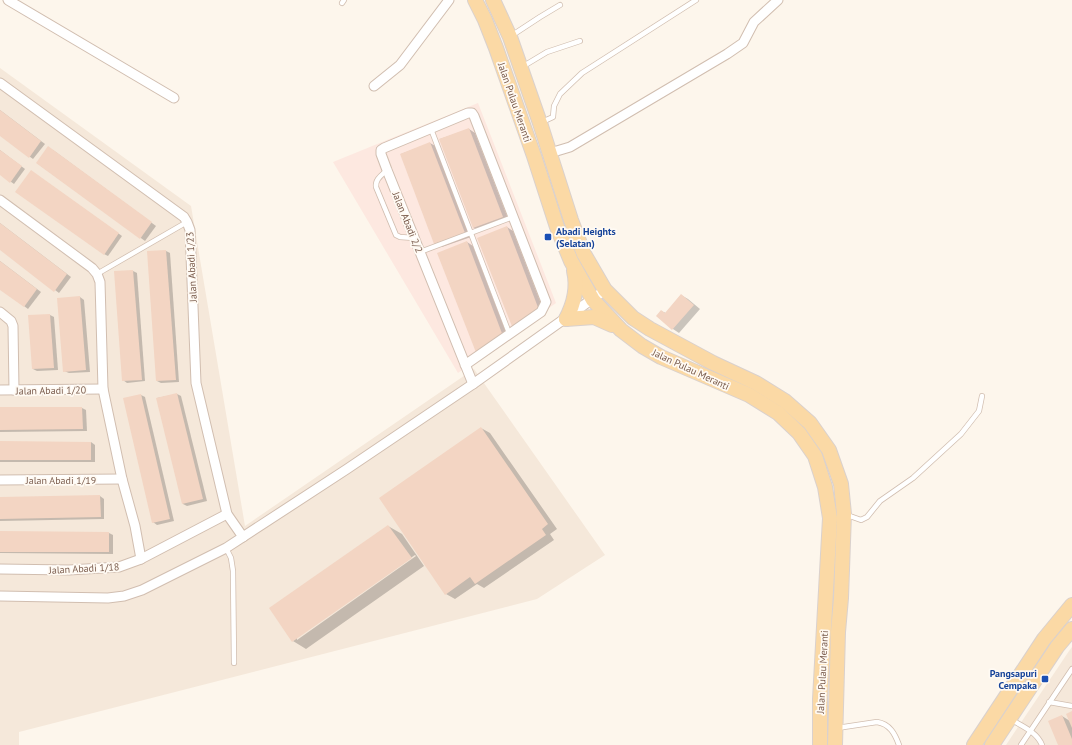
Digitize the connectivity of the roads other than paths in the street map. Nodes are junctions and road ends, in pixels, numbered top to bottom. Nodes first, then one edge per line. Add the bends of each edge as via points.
1 (8, 0) edge
2 (449, 0) edge
3 (475, 0) edge
4 (492, 0) edge
5 (696, 0) edge
6 (778, 0) edge
7 (560, 5) dead end
8 (510, 37) junction
9 (580, 41) dead end
10 (521, 68) junction
11 (0, 83) edge
12 (374, 86) dead end
13 (174, 98) dead end
14 (540, 123) junction
15 (431, 128) junction
16 (550, 153) junction
17 (387, 170) junction
18 (0, 200) edge
19 (513, 218) junction
20 (187, 222) junction
21 (471, 233) junction
22 (414, 238) junction
23 (420, 252) junction
24 (571, 261) junction
25 (97, 274) junction
26 (605, 290) junction
27 (593, 300) junction
28 (0, 312) edge
29 (566, 319) junction
30 (621, 330) junction
31 (510, 334) junction
32 (465, 365) junction
33 (473, 384) junction
34 (103, 389) junction
35 (0, 390) edge
36 (14, 390) junction
37 (982, 396) dead end
38 (122, 479) junction
39 (0, 480) edge
40 (227, 514) junction
41 (844, 514) junction
42 (243, 537) junction
43 (226, 548) junction
44 (141, 559) junction
45 (0, 569) edge
46 (0, 596) edge
47 (1072, 604) edge
48 (1072, 629) edge
49 (234, 663) dead end
50 (1072, 669) edge
51 (1050, 702) junction
52 (1072, 706) edge
53 (1009, 718) junction
54 (835, 728) junction
55 (1030, 730) junction
56 (820, 745) edge
57 (835, 745) edge
58 (899, 745) edge
59 (974, 745) edge
60 (992, 745) edge
61 (1021, 745) edge
62 (1042, 745) edge

1 - 13 street
2 - 12 street via 400,65
3 - 24 main road, Jalan Pulau Meranti via 496,48
4 - 8 main road, Jalan Pulau Meranti
5 - 14 lane via 582,73 560,94 554,106 553,117
6 - 16 street via 754,22 743,43 736,48 570,147
7 - 8 lane
8 - 10 main road, Jalan Pulau Meranti
9 - 10 lane via 547,52
10 - 14 main road, Jalan Pulau Meranti
11 - 20 street, Jalan Abadi 1/23
14 - 16 main road, Jalan Pulau Meranti
15 - 17 street, Jalan Abadi 2/2 via 381,150
15 - 19 street, Jalan Abadi 2/2 via 472,113
15 - 21 lane
16 - 26 main road, Jalan Pulau Meranti via 570,220 584,254
17 - 22 street, Jalan Abadi 2/2
17 - 22 lane via 376,181 376,187 396,235
18 - 25 street
19 - 21 lane
19 - 31 street via 546,302 541,312
20 - 25 lane
20 - 40 street, Jalan Abadi 1/23 via 190,230 196,383
21 - 23 lane
21 - 31 lane
22 - 23 street, Jalan Abadi 2/2
23 - 32 street, Jalan Abadi 2/2
24 - 27 main road, Jalan Pulau Meranti
24 - 29 main road via 576,285 574,302
25 - 34 street via 100,282
26 - 27 street
26 - 41 main road, Jalan Pulau Meranti via 633,318 713,363 756,383 785,401 810,423 829,450 840,484
27 - 29 street
27 - 30 main road, Jalan Pulau Meranti
28 - 36 street via 13,326
29 - 30 main road via 594,317
29 - 33 street
30 - 56 main road, Jalan Pulau Meranti via 661,357 749,395 778,413 799,433 815,456 825,488 830,518 820,699
31 - 32 street
32 - 33 street, Jalan Abadi 2/2
33 - 42 street
34 - 36 street, Jalan Abadi 1/20
34 - 38 street
35 - 36 street, Jalan Abadi 1/20
37 - 41 lane via 979,411 961,434 913,478 880,501 867,517 861,520
38 - 39 street, Jalan Abadi 1/19
38 - 44 street
40 - 42 street, Jalan Abadi 1/23
40 - 44 street, Jalan Abadi 1/18
41 - 54 main road, Jalan Pulau Meranti
42 - 43 street
43 - 46 street via 142,590 124,596
43 - 49 lane via 233,562
44 - 45 street, Jalan Abadi 1/18 via 119,567 69,570
47 - 59 main road via 1044,639
48 - 53 main road
50 - 51 lane
51 - 52 lane
51 - 55 lane
53 - 55 lane
53 - 60 main road
54 - 57 main road, Jalan Pulau Meranti
54 - 58 lane via 883,723 892,731
55 - 61 lane
55 - 62 lane via 1040,739

